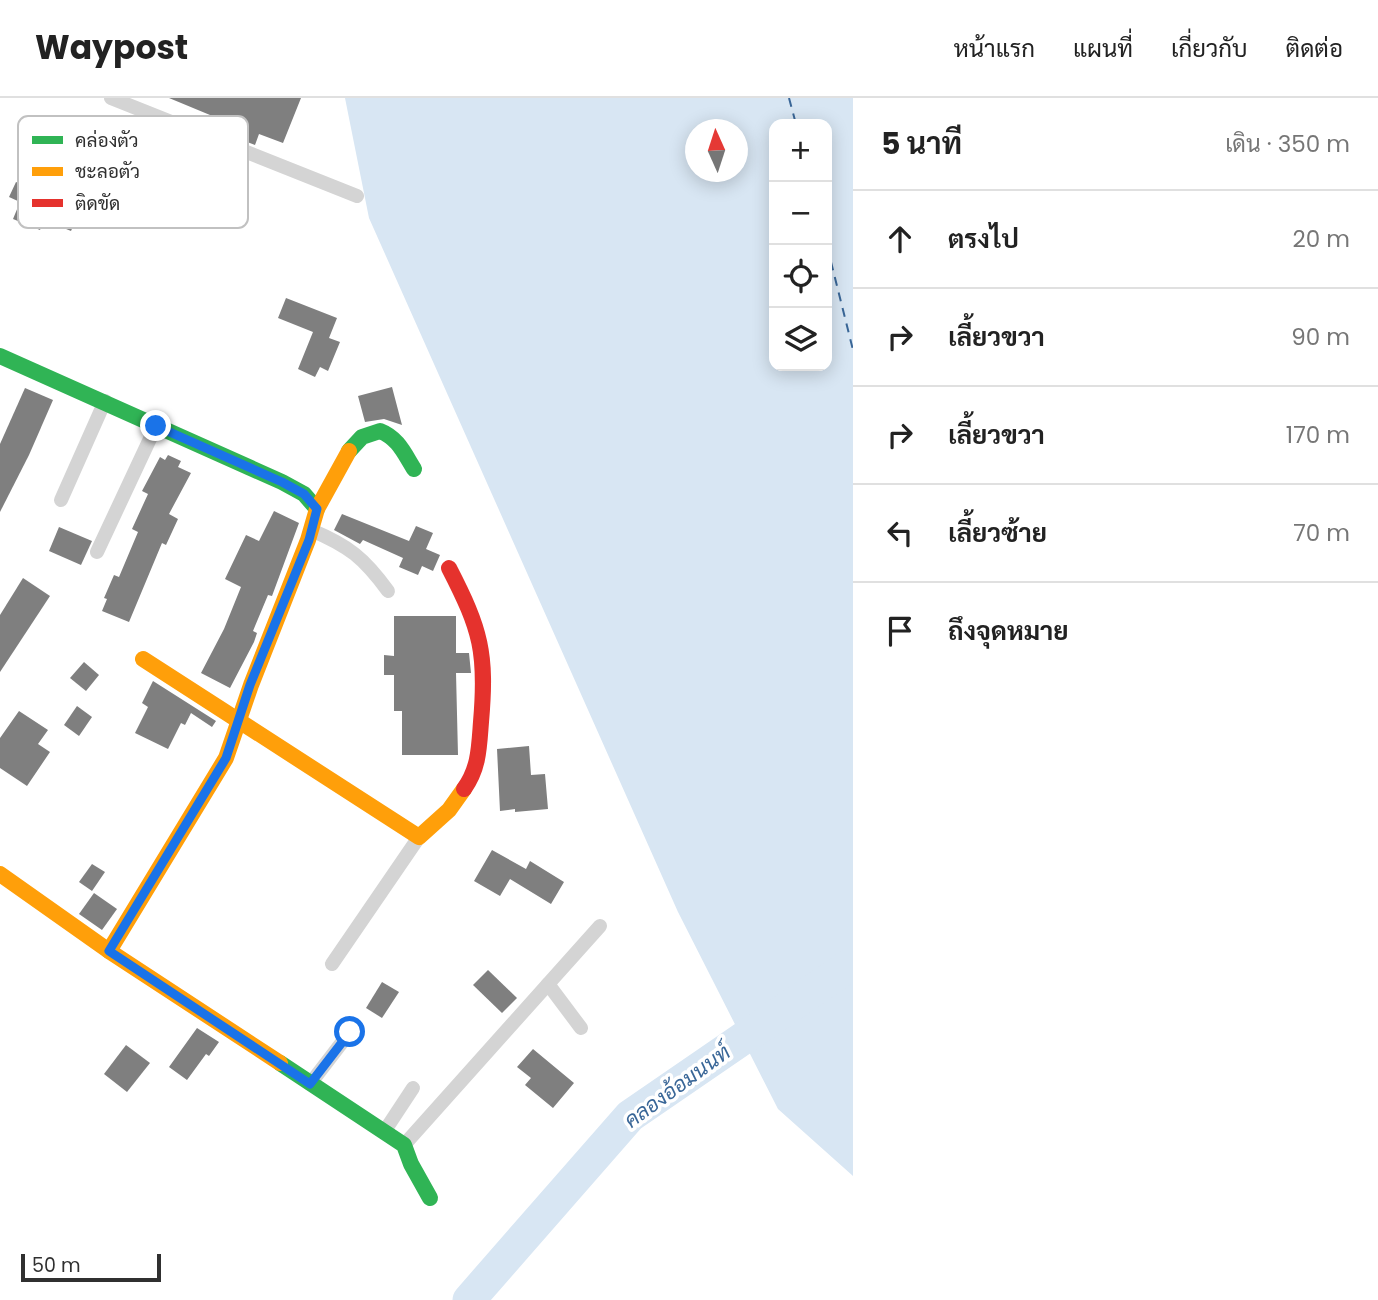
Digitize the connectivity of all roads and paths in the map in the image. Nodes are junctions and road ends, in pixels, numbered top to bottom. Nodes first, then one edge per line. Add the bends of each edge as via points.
1 (111, 98) edge
2 (157, 116) edge
3 (248, 152) edge
4 (357, 195) dead end
5 (0, 356) edge
6 (105, 401) junction
7 (156, 426) junction
8 (414, 469) dead end
9 (61, 500) dead end
10 (317, 509) junction
11 (311, 530) junction
12 (97, 552) dead end
13 (449, 568) dead end
14 (388, 591) dead end
15 (143, 659) dead end
16 (240, 721) junction
17 (419, 837) junction
18 (0, 874) edge
19 (600, 926) dead end
20 (109, 951) junction
21 (332, 964) dead end
22 (548, 984) junction
23 (581, 1028) dead end
24 (350, 1032) dead end
25 (310, 1084) junction
26 (413, 1088) dead end
27 (384, 1132) junction
28 (404, 1145) junction
29 (430, 1198) dead end

1 - 2 street
3 - 4 street
5 - 6 street
6 - 7 street
6 - 9 street
7 - 10 street via 282,482 304,494
7 - 12 street
8 - 10 street via 390,435 380,431 362,437 352,446
10 - 11 street
11 - 14 street via 351,550
11 - 16 street
13 - 17 street via 470,608 482,646 485,677 480,737 475,773 449,810
15 - 16 street
16 - 17 street
16 - 20 street via 226,758
17 - 21 street
18 - 20 street
19 - 22 street
20 - 25 street
22 - 23 street
22 - 28 street
24 - 25 street
25 - 27 street
26 - 27 street
27 - 28 street
28 - 29 street

